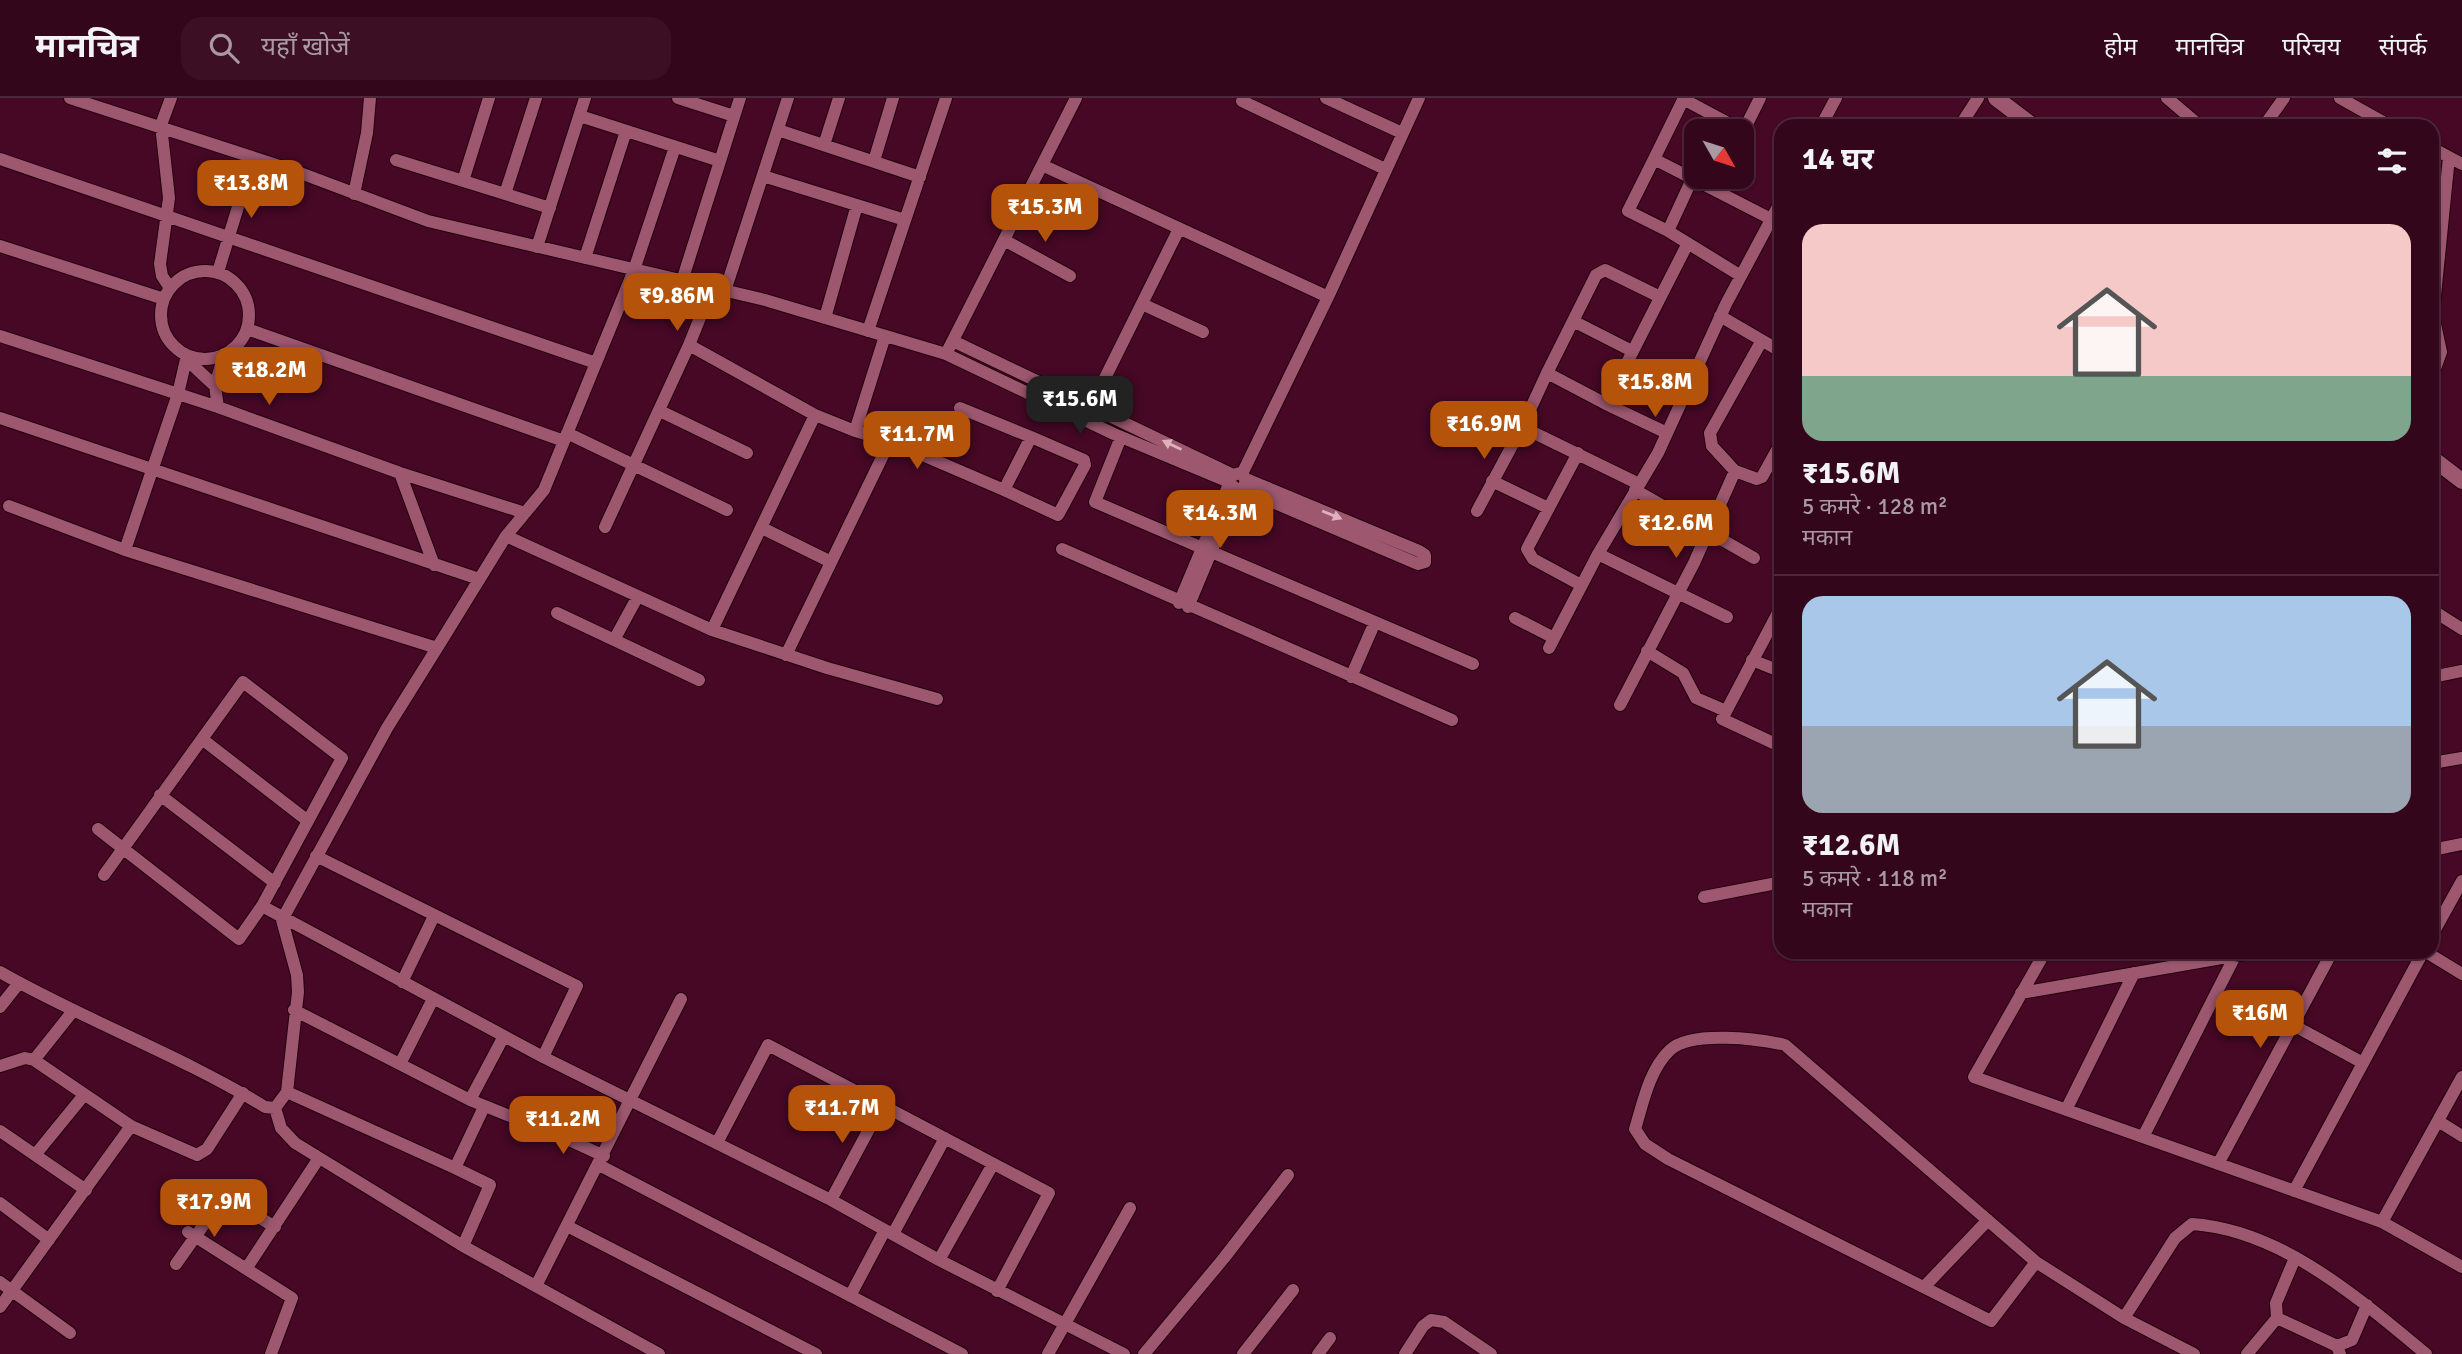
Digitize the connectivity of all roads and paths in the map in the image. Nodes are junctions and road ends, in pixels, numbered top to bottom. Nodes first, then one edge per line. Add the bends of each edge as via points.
1 (70, 98) edge
2 (171, 98) edge
3 (370, 98) edge
4 (489, 98) edge
5 (536, 98) edge
6 (586, 98) edge
7 (740, 98) edge
8 (788, 98) edge
9 (839, 98) edge
10 (893, 98) edge
11 (946, 98) edge
12 (1076, 98) edge
13 (1326, 98) edge
14 (1419, 98) edge
15 (1760, 98) edge
16 (1836, 98) edge
17 (1978, 98) edge
18 (1997, 98) edge
19 (2167, 98) edge
20 (2284, 98) edge
21 (2340, 98) edge
22 (684, 99) edge
23 (1240, 99) edge
24 (1684, 99) edge
25 (580, 116) junction
26 (734, 116) junction
27 (1717, 119) edge
28 (1750, 119) edge
29 (1825, 119) edge
30 (1964, 119) edge
31 (2024, 119) edge
32 (2192, 119) edge
33 (2269, 119) edge
34 (2368, 119) edge
35 (161, 125) junction
36 (778, 130) junction
37 (626, 131) junction
38 (1402, 133) junction
39 (824, 145) junction
40 (675, 147) junction
41 (2439, 154) edge
42 (253, 158) junction
43 (0, 159) edge
44 (1654, 159) junction
45 (396, 160) dead end
46 (720, 161) junction
47 (874, 161) junction
48 (2462, 164) edge
49 (1042, 165) junction
50 (1385, 169) junction
51 (1684, 173) edge
52 (763, 176) junction
53 (920, 177) junction
54 (463, 181) junction
55 (1687, 189) edge
56 (1727, 189) edge
57 (354, 194) junction
58 (505, 194) junction
59 (857, 205) junction
60 (550, 208) junction
61 (1774, 214) edge
62 (169, 217) junction
63 (1771, 219) junction
64 (905, 220) junction
65 (1179, 229) junction
66 (1668, 231) junction
67 (228, 237) junction
68 (1004, 240) junction
69 (1688, 243) junction
70 (0, 246) edge
71 (537, 247) junction
72 (585, 258) junction
73 (634, 270) junction
74 (218, 272) junction
75 (1070, 276) dead end
76 (1741, 276) junction
77 (681, 281) junction
78 (719, 289) junction
79 (167, 294) junction
80 (1328, 297) junction
81 (1660, 297) junction
82 (1142, 304) junction
83 (1720, 316) junction
84 (825, 318) junction
85 (1573, 321) junction
86 (247, 329) junction
87 (868, 331) junction
88 (1203, 332) dead end
89 (0, 336) edge
90 (885, 336) junction
91 (953, 341) junction
92 (1760, 342) junction
93 (689, 345) junction
94 (1774, 346) edge
95 (1632, 351) junction
96 (946, 354) junction
97 (224, 355) junction
98 (187, 357) junction
99 (596, 363) junction
100 (1547, 373) junction
101 (1102, 384) dead end
102 (215, 386) junction
103 (178, 394) junction
104 (1606, 404) junction
105 (218, 407) junction
106 (960, 408) dead end
107 (660, 411) junction
108 (815, 415) junction
109 (0, 418) edge
110 (1522, 427) junction
111 (855, 431) junction
112 (1667, 433) junction
113 (566, 437) junction
114 (1031, 437) junction
115 (1121, 437) junction
116 (890, 441) junction
117 (747, 453) dead end
118 (1578, 453) junction
119 (1774, 456) edge
120 (2439, 463) edge
121 (634, 464) junction
122 (151, 471) junction
123 (1735, 471) junction
124 (400, 473) junction
125 (1492, 481) junction
126 (2462, 481) edge
127 (1237, 482) junction
128 (1637, 487) junction
129 (1004, 490) junction
130 (9, 506) dead end
131 (1548, 508) junction
132 (727, 510) dead end
133 (1477, 511) dead end
134 (525, 513) junction
135 (605, 527) dead end
136 (761, 528) junction
137 (1709, 530) junction
138 (506, 536) junction
139 (1372, 538) dead end
140 (1062, 549) dead end
141 (125, 550) junction
142 (1207, 550) junction
143 (1598, 554) junction
144 (1754, 558) dead end
145 (831, 562) junction
146 (435, 565) junction
147 (479, 579) junction
148 (1581, 585) junction
149 (1679, 592) junction
150 (638, 596) junction
151 (1184, 605) junction
152 (557, 614) dead end
153 (2439, 614) edge
154 (1727, 617) dead end
155 (1515, 618) dead end
156 (1774, 620) edge
157 (1375, 622) junction
158 (2462, 629) edge
159 (712, 630) junction
160 (614, 640) junction
161 (437, 648) junction
162 (1647, 651) junction
163 (786, 655) junction
164 (1752, 660) junction
165 (1473, 664) dead end
166 (1774, 669) edge
167 (2462, 671) edge
168 (2439, 676) edge
169 (1350, 677) junction
170 (699, 680) dead end
171 (937, 699) dead end
172 (1620, 705) dead end
173 (1726, 711) junction
174 (1452, 720) dead end
175 (202, 739) junction
176 (1774, 743) edge
177 (2462, 758) edge
178 (2439, 762) edge
179 (160, 795) junction
180 (308, 821) junction
181 (98, 829) dead end
182 (2462, 844) edge
183 (122, 847) junction
184 (2439, 848) edge
185 (316, 856) junction
186 (104, 874) dead end
187 (2462, 881) edge
188 (275, 883) junction
189 (1774, 884) edge
190 (1704, 897) dead end
191 (262, 906) junction
192 (434, 916) junction
193 (282, 920) junction
194 (2439, 922) edge
195 (2041, 959) edge
196 (2217, 959) edge
197 (2233, 959) edge
198 (2328, 959) edge
199 (2421, 959) edge
200 (2437, 959) edge
201 (0, 972) edge
202 (2134, 973) junction
203 (2462, 974) edge
204 (402, 982) junction
205 (19, 983) junction
206 (2021, 993) junction
207 (433, 999) junction
208 (681, 999) dead end
209 (0, 1007) edge
210 (294, 1010) junction
211 (74, 1011) junction
212 (2293, 1025) junction
213 (503, 1036) junction
214 (543, 1057) junction
215 (34, 1060) junction
216 (2363, 1063) junction
217 (400, 1064) junction
218 (0, 1066) edge
219 (2462, 1077) edge
220 (287, 1092) junction
221 (243, 1093) junction
222 (84, 1095) junction
223 (470, 1100) junction
224 (632, 1100) junction
225 (882, 1105) junction
226 (484, 1107) junction
227 (275, 1108) junction
228 (2066, 1110) junction
229 (2438, 1121) junction
230 (131, 1126) junction
231 (0, 1131) edge
232 (2462, 1136) edge
233 (945, 1138) junction
234 (2143, 1138) junction
235 (717, 1143) junction
236 (35, 1155) junction
237 (318, 1158) junction
238 (601, 1161) junction
239 (993, 1164) junction
240 (2218, 1164) junction
241 (455, 1168) junction
242 (1287, 1174) dead end
243 (86, 1190) junction
244 (2294, 1191) junction
245 (831, 1200) junction
246 (0, 1203) edge
247 (1130, 1209) dead end
248 (1988, 1220) junction
249 (2382, 1222) junction
250 (567, 1226) junction
251 (275, 1227) junction
252 (889, 1232) junction
253 (192, 1234) junction
254 (49, 1240) junction
255 (463, 1246) junction
256 (2295, 1258) junction
257 (940, 1260) junction
258 (2036, 1262) junction
259 (176, 1264) dead end
260 (2462, 1267) edge
261 (246, 1269) junction
262 (0, 1282) edge
263 (536, 1286) junction
264 (1924, 1287) junction
265 (998, 1290) junction
266 (1293, 1290) dead end
267 (12, 1291) junction
268 (850, 1296) junction
269 (2367, 1305) junction
270 (0, 1307) edge
271 (2124, 1318) junction
272 (2277, 1318) junction
273 (1065, 1324) junction
274 (70, 1333) dead end
275 (1330, 1339) dead end
276 (2339, 1350) edge
277 (271, 1354) edge
278 (659, 1354) edge
279 (816, 1354) edge
280 (962, 1354) edge
281 (1048, 1354) edge
282 (1124, 1354) edge
283 (1144, 1354) edge
284 (1243, 1354) edge
285 (1318, 1354) edge
286 (1405, 1354) edge
287 (1491, 1354) edge
288 (2194, 1354) edge
289 (2247, 1354) edge
290 (2426, 1354) edge

1 - 35 street
2 - 35 street
3 - 57 street
4 - 54 street
5 - 58 street
6 - 25 street
7 - 26 street
8 - 36 street
9 - 39 street
10 - 47 street
11 - 53 street
12 - 49 street
13 - 38 street
14 - 38 street
15 - 28 street
16 - 29 street
17 - 30 street
18 - 31 street
19 - 32 street
20 - 33 street
21 - 34 street
22 - 26 street
23 - 50 street
24 - 27 street
24 - 44 street
25 - 37 street
25 - 60 street
26 - 46 street
35 - 42 street
35 - 62 street
36 - 39 street
36 - 52 street
37 - 40 street
37 - 72 street
38 - 50 street
39 - 47 street
40 - 46 street
40 - 73 street
41 - 48 street
42 - 57 street
42 - 67 street
43 - 62 street
44 - 51 street
44 - 66 street via 1628,211
45 - 54 street
46 - 77 street
47 - 53 street
49 - 65 street
49 - 68 street
50 - 80 street
52 - 59 street
52 - 78 street
53 - 64 street
54 - 58 street
55 - 66 street
56 - 63 street
57 - 71 street via 428,221
58 - 60 street
59 - 64 street
59 - 84 street
60 - 71 street
61 - 63 street
62 - 67 street
62 - 79 street via 160,264
63 - 76 street
64 - 87 street
65 - 80 street
65 - 82 street
66 - 69 street
67 - 74 street
67 - 99 street
68 - 75 street
68 - 91 street
69 - 76 street
69 - 81 street
70 - 79 street
71 - 72 street
72 - 73 street
73 - 77 street
73 - 99 street
74 - 79 street via 191,273
74 - 86 street via 235,282 247,299
76 - 83 street
77 - 78 street
78 - 84 street
78 - 93 street
79 - 98 street via 161,321 164,332
80 - 127 street
81 - 85 street via 1600,270
81 - 95 street
82 - 88 street
82 - 101 street
83 - 92 street
83 - 112 street
84 - 87 street
85 - 95 street
85 - 100 street
86 - 97 street
86 - 113 street
87 - 90 street
89 - 103 street
90 - 96 street
90 - 111 street
91 - 96 street
127 -> 91 street
92 - 94 street
92 - 123 street via 1710,433 1712,446
93 - 107 street
93 - 108 street
95 - 104 street
96 - 115 street
97 - 98 street
97 - 102 street
98 - 102 street
98 - 103 street
99 - 113 street
100 - 104 street
100 - 110 street
102 - 105 street
103 - 105 street
103 - 122 street
104 - 112 street
105 - 124 street
106 - 114 street
107 - 117 street
107 - 121 street
108 - 111 street
108 - 136 street
109 - 122 street
110 - 118 street
110 - 125 street
111 - 116 street
112 - 128 street
113 - 121 street
113 - 134 street via 544,490
114 - 129 street
114 - 129 street via 1084,460 1086,465 1074,489 1058,514
115 - 127 street
115 - 142 street via 1095,502
116 - 129 street
116 - 145 street
118 - 128 street
118 - 131 street
119 - 123 street via 1757,479
120 - 126 street
121 - 132 street
121 - 135 street
122 - 141 street
122 - 146 street
123 - 137 street
124 - 134 street
124 - 146 street
125 - 131 street
125 - 133 street
127 - 139 street
127 - 142 street
128 - 137 street
128 - 143 street
130 - 141 street
131 - 148 street via 1528,543 1528,553
134 - 138 street
136 - 145 street
136 - 159 street
137 - 144 street
137 - 149 street
138 - 147 street
138 - 150 street
140 - 151 street
141 - 161 street
142 - 151 street
142 - 157 street
143 - 148 street
143 - 149 street
145 - 163 street
146 - 147 street
147 - 161 street
148 - 155 street via 1552,643
149 - 154 street
149 - 162 street
150 - 159 street
150 - 160 street
151 - 169 street
152 - 160 street
153 - 158 street
156 - 164 street
157 - 165 street
157 - 169 street
159 - 163 street
160 - 170 street
161 - 185 street
162 - 172 street
162 - 173 street via 1683,673 1696,698
163 - 171 street
164 - 166 street
164 - 173 street
167 - 168 street
169 - 174 street
173 - 176 street via 1722,719
175 - 179 street
175 - 180 street
175 - 180 street via 243,682 342,758
177 - 178 street
179 - 183 street
179 - 188 street
180 - 188 street
181 - 183 street
182 - 184 street
183 - 186 street
183 - 191 street via 239,939
185 - 192 street
185 - 193 street
187 - 194 street
188 - 191 street
189 - 190 street
191 - 193 street
192 - 204 street
192 - 214 street via 577,986
193 - 204 street
193 - 210 street via 297,975
195 - 206 street
196 - 202 street
197 - 234 street
198 - 212 street
199 - 216 street
200 - 203 street
201 - 205 street
202 - 206 street
202 - 228 street
204 - 207 street
205 - 209 street
205 - 211 street
206 - 228 street via 1974,1077
207 - 213 street
207 - 217 street
208 - 224 street
210 - 217 street
210 - 220 street
211 - 215 street
211 - 221 street
212 - 216 street
212 - 240 street
213 - 214 street
213 - 223 street
214 - 224 street
215 - 218 street via 25,1058
215 - 222 street
216 - 244 street
217 - 223 street
219 - 229 street
220 - 227 street
220 - 241 street
221 - 227 street
221 - 230 street via 207,1149 197,1154
222 - 230 street
222 - 236 street
223 - 226 street
224 - 235 street
224 - 238 street
225 - 233 street
225 - 235 street via 768,1045
225 - 245 street
226 - 238 street via 535,1125
226 - 241 street
227 - 237 street via 287,1136
228 - 234 street
229 - 232 street
229 - 249 street
230 - 243 street
231 - 236 street
233 - 239 street
233 - 252 street
234 - 240 street
235 - 245 street
236 - 243 street
237 - 251 street
237 - 255 street
238 - 250 street
238 - 268 street
239 - 257 street
239 - 265 street via 1049,1193
240 - 244 street
241 - 255 street via 490,1185
242 - 283 street
243 - 254 street
244 - 249 street
245 - 252 street
246 - 254 street
247 - 273 street
248 - 258 street
248 - 264 street
248 - 264 street via 1786,1045 1715,1037 1671,1048 1656,1068 1635,1129 1645,1144
249 - 260 street
250 - 263 street
250 - 279 street
251 - 253 street via 224,1196
251 - 261 street
252 - 257 street
252 - 268 street
253 - 259 street
253 - 261 street
254 - 267 street
255 - 263 street
256 - 269 street
256 - 271 street via 2221,1226 2192,1224 2175,1238
256 - 272 street via 2276,1303
257 - 265 street
258 - 264 street via 1991,1321
258 - 271 street
261 - 277 street via 292,1298
262 - 267 street
263 - 278 street
265 - 273 street
266 - 284 street
267 - 270 street
267 - 274 street
268 - 280 street
269 - 276 street via 2351,1340
269 - 290 street
271 - 288 street
272 - 276 street
272 - 289 street
273 - 281 street
273 - 282 street
275 - 285 street
286 - 287 street via 1423,1326 1437,1320

